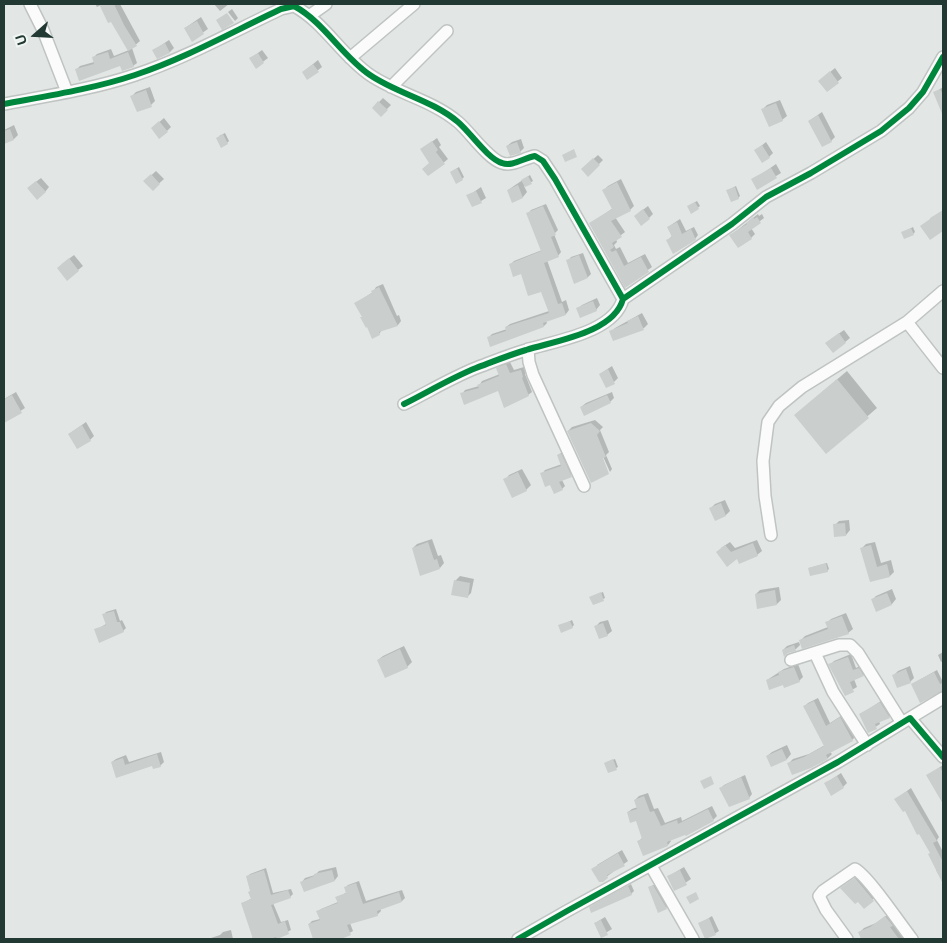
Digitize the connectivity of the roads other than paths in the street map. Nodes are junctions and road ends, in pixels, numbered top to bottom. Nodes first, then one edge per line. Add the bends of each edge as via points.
1 (30, 4) edge
2 (326, 4) edge
3 (414, 4) edge
4 (309, 16) junction
5 (447, 31) dead end
6 (943, 57) edge
7 (350, 58) junction
8 (391, 87) junction
9 (67, 92) junction
10 (4, 104) edge
11 (943, 291) edge
12 (623, 300) junction
13 (907, 322) junction
14 (528, 349) junction
15 (943, 368) edge
16 (404, 404) dead end
17 (584, 486) dead end
18 (771, 535) dead end
19 (815, 653) junction
20 (791, 660) dead end
21 (943, 698) edge
22 (906, 720) junction
23 (867, 745) junction
24 (943, 757) edge
25 (651, 866) junction
26 (518, 939) edge
27 (693, 939) edge
28 (847, 939) edge
29 (912, 939) edge

1 - 9 street
2 - 4 street
3 - 7 street
4 - 7 street
4 - 9 street via 294,6 285,8 171,62 133,76
5 - 8 street
6 - 12 street via 924,92 881,131 766,198
7 - 8 street
8 - 12 street via 441,110 472,134 500,163 511,164 535,156 543,160
9 - 10 street
11 - 13 street
12 - 14 street via 616,314 601,324 563,341
13 - 15 street
13 - 18 street via 802,387 779,406 768,422 763,461
14 - 16 street via 474,369
14 - 17 street via 533,375
19 - 20 street
19 - 22 street via 850,644
19 - 23 street via 833,692
21 - 22 street
22 - 23 street
22 - 24 street
23 - 25 street
25 - 26 street
25 - 27 street
28 - 29 street via 820,896 855,870

